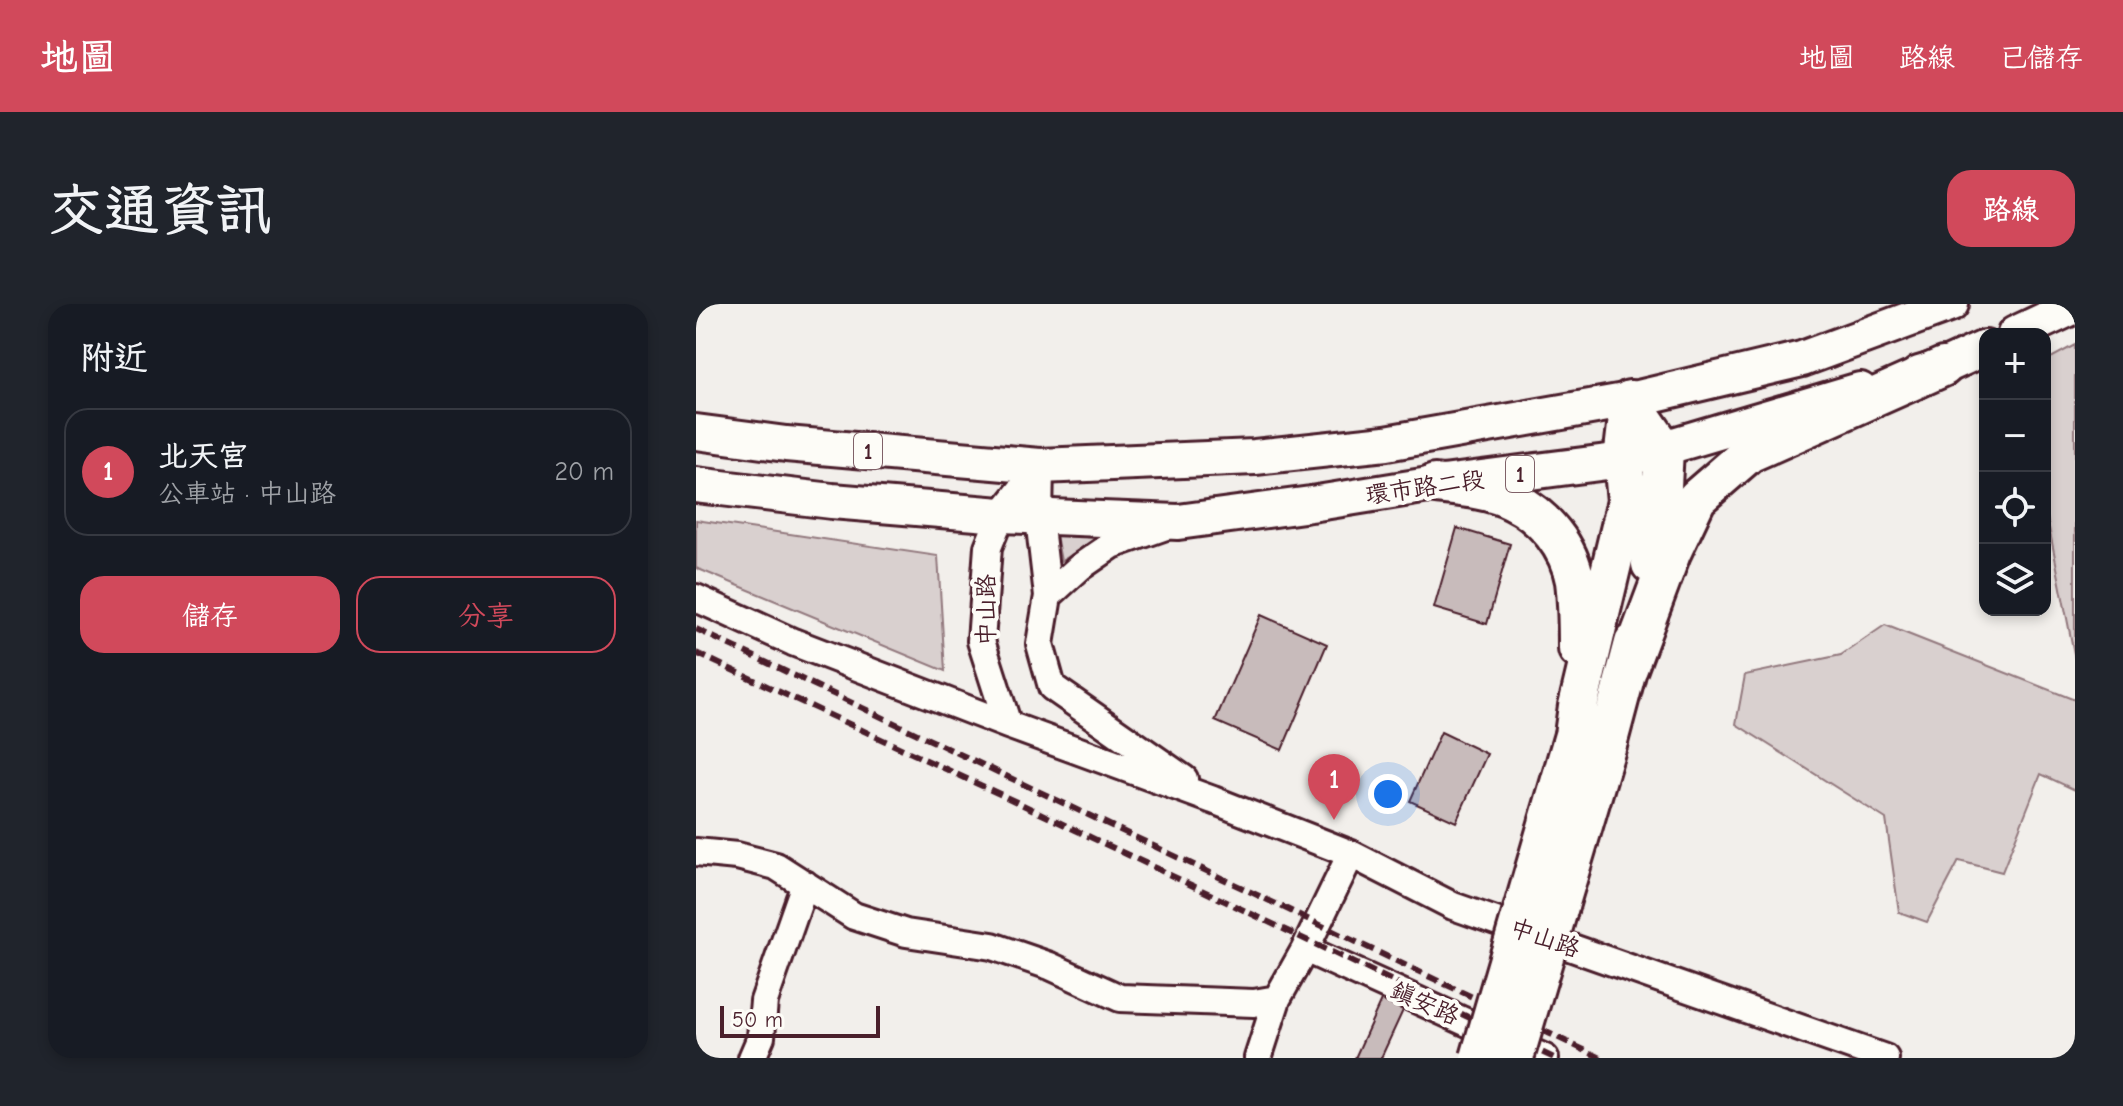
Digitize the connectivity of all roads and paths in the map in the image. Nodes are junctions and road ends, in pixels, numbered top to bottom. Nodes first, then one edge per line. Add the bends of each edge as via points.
1 (1951, 304) edge
2 (2075, 306) edge
3 (2028, 328) edge
4 (1979, 351) edge
5 (1943, 367) junction
6 (1630, 400) junction
7 (696, 432) edge
8 (1664, 449) junction
9 (1623, 460) junction
10 (1040, 466) junction
11 (1435, 484) junction
12 (696, 485) edge
13 (1001, 515) junction
14 (1039, 518) junction
15 (1178, 522) junction
16 (1048, 596) junction
17 (696, 598) edge
18 (1628, 668) junction
19 (1008, 725) junction
20 (1587, 728) junction
21 (1213, 800) junction
22 (696, 852) edge
23 (1351, 854) junction
24 (805, 884) junction
25 (1305, 949) junction
26 (1277, 999) junction
27 (1529, 1056) edge
28 (752, 1058) edge
29 (1258, 1058) edge
30 (1480, 1058) edge
31 (1885, 1058) edge

1 - 6 main road, 環市路二段 / 1 via 1802,359
2 - 3 main road
4 - 5 main road, 環市路二段 / 1
5 - 8 main road, 環市路二段 / 1
5 - 18 highway via 1749,453 1697,498
6 - 8 highway
6 - 9 highway
6 - 10 main road, 環市路二段 / 1 via 1386,443 1255,457
7 - 10 main road, 1
8 - 9 main road, 環市路二段 / 1
8 - 18 highway via 1660,523
9 - 11 main road, 環市路二段 / 1
9 - 20 highway via 1627,501
10 - 13 street, 中山路
10 - 14 street, 中山路
11 - 15 main road, 環市路二段 / 1
11 - 20 highway via 1513,500 1544,521 1563,548 1574,578
12 - 13 main road, 1
13 - 14 main road, 1
13 - 19 street, 中山路 via 988,547 981,641
14 - 15 main road, 環市路二段 / 1
14 - 16 street, 中山路
15 - 16 street via 1112,545
16 - 21 street, 中山路 via 1040,644 1052,687
17 - 19 street via 793,642
18 - 20 highway
19 - 21 street, 中山路
20 - 27 highway, bridge
20 - 30 highway, bridge
21 - 23 street, 中山路
22 - 24 street via 776,866
23 - 25 street
23 - 31 street, 中山路 via 1453,906
24 - 26 street via 854,916 906,933 992,946 1120,998 1254,1003
24 - 28 street via 764,1001 761,1037
25 - 26 street
25 - 27 street, 鎮安路
26 - 29 street

